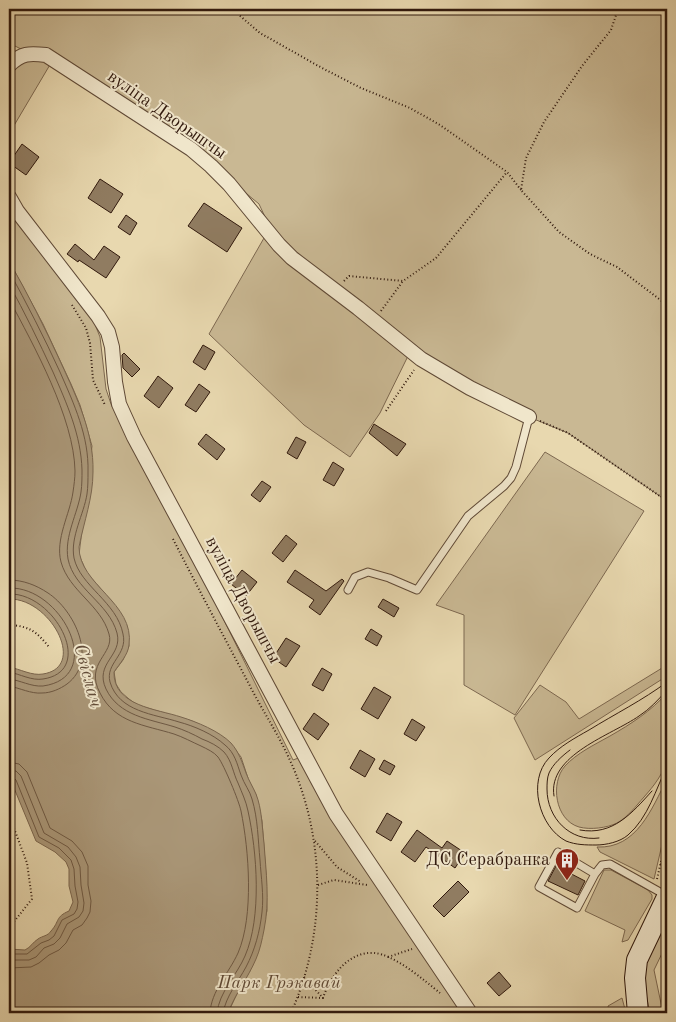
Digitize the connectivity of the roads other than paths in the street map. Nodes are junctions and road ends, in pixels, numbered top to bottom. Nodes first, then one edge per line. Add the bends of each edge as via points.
1 (9, 65) edge
2 (9, 197) edge
3 (530, 417) joint
4 (348, 590) dead end
5 (595, 874) junction
6 (663, 894) edge
7 (470, 1013) edge
8 (638, 1013) edge

1 - 3 street, вуліца Дворышчы via 17,57 29,53 46,55 190,149 229,184 292,258 421,359 470,388
2 - 7 street, вуліца Дворышчы via 108,332 119,404 134,437 336,814
3 - 4 lane via 510,478 468,516 417,590 368,572 355,577
5 - 5 lane via 577,908 538,887 558,852
5 - 6 lane via 602,865 610,864
6 - 8 main road via 637,960

